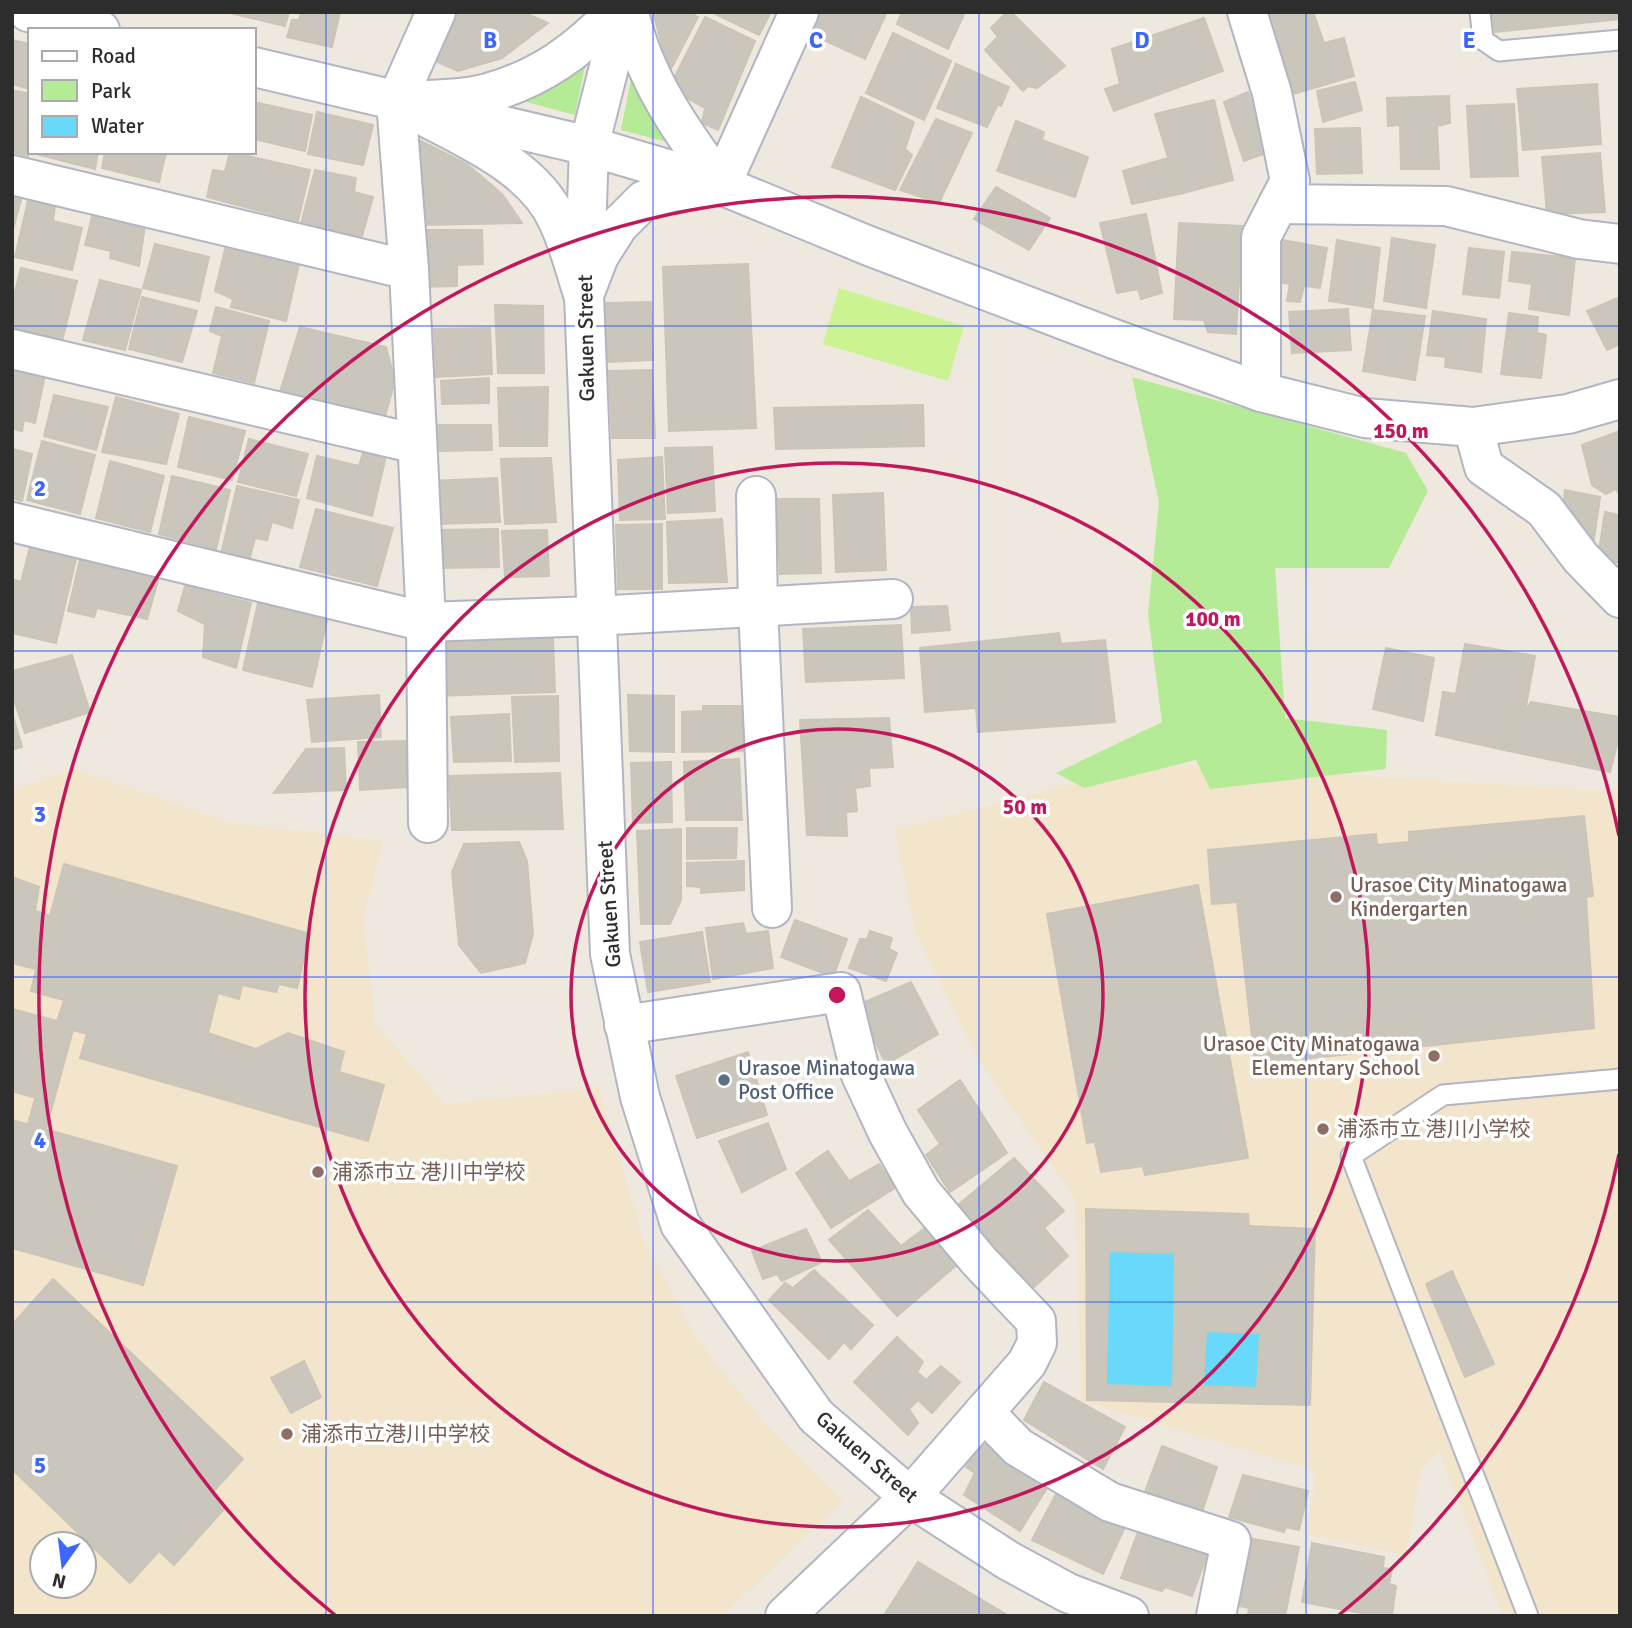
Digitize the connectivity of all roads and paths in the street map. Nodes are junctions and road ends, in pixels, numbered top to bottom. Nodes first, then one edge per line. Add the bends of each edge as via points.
1 (28, 12) edge
2 (436, 12) edge
3 (615, 12) edge
4 (623, 12) edge
5 (629, 12) edge
6 (799, 12) edge
7 (1247, 12) edge
8 (1480, 12) edge
9 (92, 28) edge
10 (1620, 40) edge
11 (256, 67) edge
12 (396, 102) junction
13 (589, 146) junction
14 (12, 175) edge
15 (722, 185) junction
16 (1279, 204) junction
17 (1620, 244) edge
18 (409, 270) junction
19 (584, 295) junction
20 (12, 349) edge
21 (1261, 392) junction
22 (1620, 399) edge
23 (1473, 427) junction
24 (417, 444) junction
25 (756, 496) dead end
26 (12, 522) edge
27 (1620, 598) edge
28 (893, 599) dead end
29 (758, 608) junction
30 (595, 616) junction
31 (426, 622) junction
32 (428, 823) dead end
33 (772, 908) dead end
34 (624, 1025) junction
35 (1620, 1079) edge
36 (984, 1412) junction
37 (910, 1497) junction
38 (785, 1616) edge
39 (1129, 1616) edge
40 (1216, 1616) edge
41 (1528, 1616) edge

1 - 9 street
2 - 12 street
3 - 12 street via 561,61 530,77 477,95
4 - 13 street, Gakuen Street
5 - 15 street via 648,70 674,119
6 - 15 street
7 - 16 street via 1272,93 1290,181
8 - 10 lane via 1483,40 1499,51
11 - 12 street
12 - 13 street
12 - 18 street
12 - 19 street via 505,161 538,190 558,219
13 - 15 street
13 - 19 street, Gakuen Street
14 - 18 street
15 - 19 street via 644,200 618,226 599,256
15 - 21 street via 869,246
16 - 17 street via 1446,206 1579,239
16 - 21 street via 1261,237
18 - 24 street
19 - 30 street, Gakuen Street
20 - 24 street
21 - 23 street via 1365,418
22 - 23 street via 1567,414
23 - 27 street via 1484,467 1544,509 1581,558
24 - 31 street
25 - 29 street
26 - 31 street
28 - 29 street
29 - 30 street
29 - 33 street
30 - 31 street
30 - 34 street, Gakuen Street via 610,954
31 - 32 street
34 - 36 street via 841,992 861,1075 921,1192 1036,1321 1037,1343 1027,1363
34 - 37 street, Gakuen Street via 640,1097 680,1224 816,1416
35 - 41 lane via 1443,1095 1351,1156
36 - 37 street
36 - 40 street via 1018,1447 1110,1502 1231,1541
37 - 38 street
37 - 39 street, Gakuen Street via 1009,1561 1068,1592

